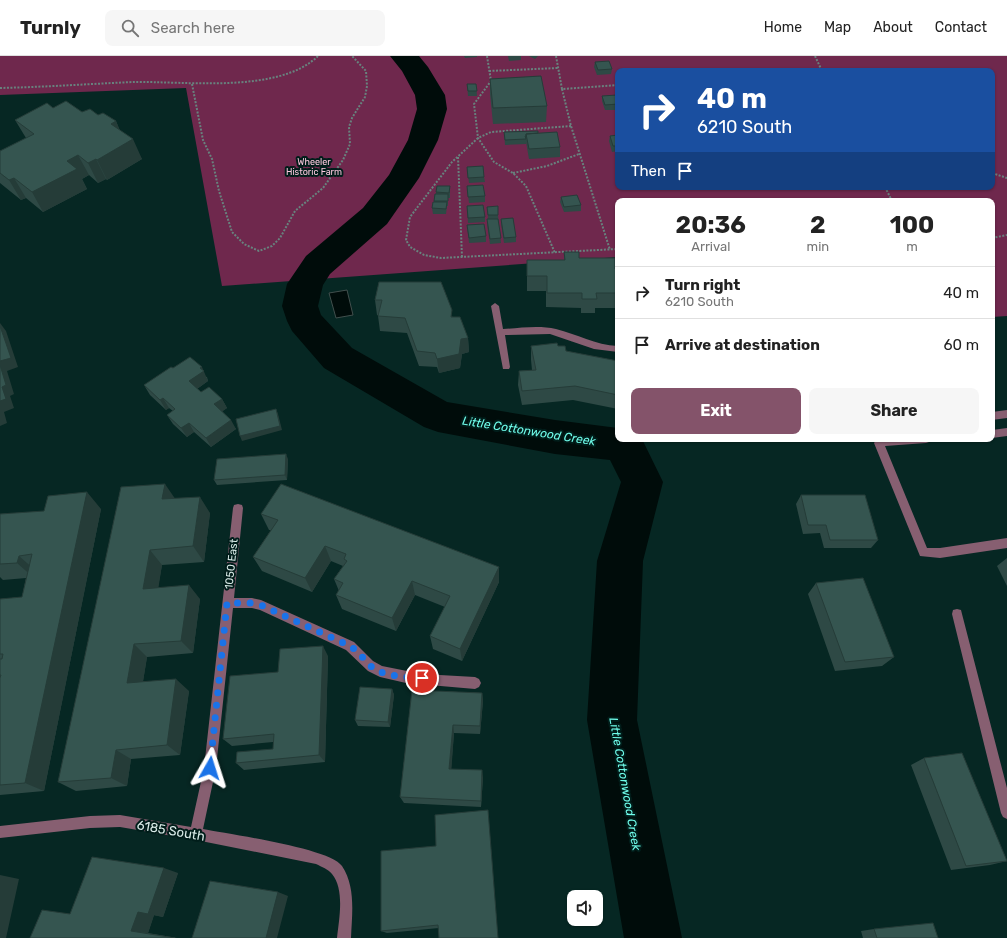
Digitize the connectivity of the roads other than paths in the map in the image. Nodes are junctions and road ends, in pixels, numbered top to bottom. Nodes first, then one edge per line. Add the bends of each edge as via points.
1 (495, 306) dead end
2 (499, 332) junction
3 (615, 349) edge
4 (506, 367) dead end
5 (1007, 414) edge
6 (995, 416) edge
7 (1007, 432) edge
8 (995, 434) edge
9 (891, 442) edge
10 (238, 508) dead end
11 (1007, 543) edge
12 (227, 603) junction
13 (957, 614) dead end
14 (475, 683) dead end
15 (1007, 813) edge
16 (0, 832) edge
17 (196, 834) junction
18 (344, 938) edge

1 - 2 street
2 - 3 street via 554,332
2 - 4 street
5 - 6 street
7 - 8 street
9 - 11 street via 879,443 924,553 940,554
10 - 12 street, 1050 East
12 - 14 street via 252,603 269,608 350,646 372,667 382,672 395,676
12 - 17 street, 1050 East via 210,768
13 - 15 street
16 - 17 street, 6185 South via 105,821 134,823
17 - 18 street, 6185 South via 328,862 337,870 345,895

